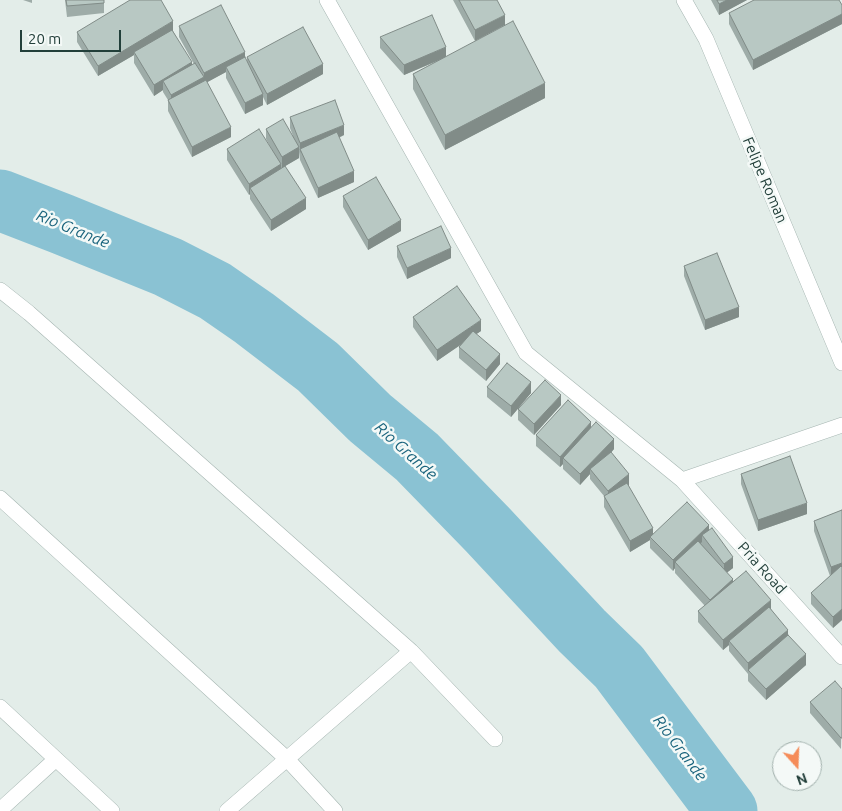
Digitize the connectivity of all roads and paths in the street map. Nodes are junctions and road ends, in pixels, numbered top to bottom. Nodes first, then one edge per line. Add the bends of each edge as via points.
1 (327, 0) edge
2 (684, 0) edge
3 (0, 290) edge
4 (842, 363) edge
5 (842, 425) edge
6 (682, 480) junction
7 (0, 498) edge
8 (411, 651) junction
9 (842, 657) edge
10 (0, 707) edge
11 (494, 739) dead end
12 (56, 759) junction
13 (287, 759) junction
14 (0, 810) edge
15 (112, 811) edge
16 (227, 811) edge
17 (336, 811) edge

1 - 6 street, Pria Road via 526,353
2 - 4 street, Felipe Roman via 706,39
3 - 8 street
5 - 6 street
6 - 9 street, Pria Road
7 - 13 street
8 - 11 street
8 - 13 street
10 - 12 street
12 - 14 street
12 - 15 street
13 - 16 street
13 - 17 street

